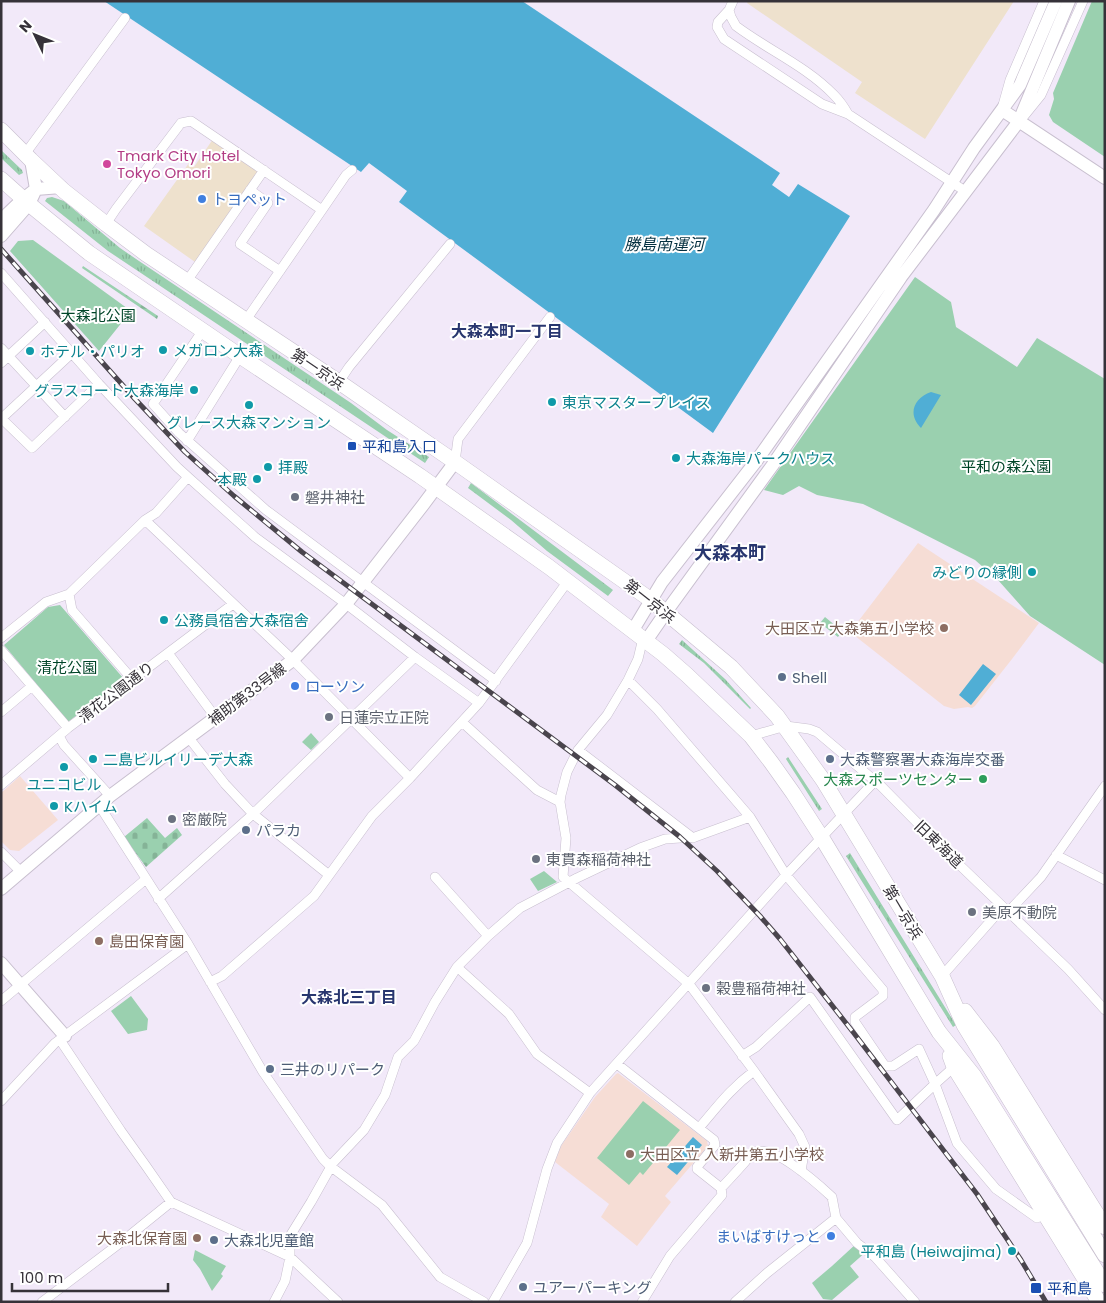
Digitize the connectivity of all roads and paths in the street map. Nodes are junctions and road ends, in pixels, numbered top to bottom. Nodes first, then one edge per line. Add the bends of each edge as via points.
1 (1044, 1) edge
2 (1056, 1) edge
3 (1069, 1) edge
4 (1082, 1) edge
5 (731, 6) edge
6 (126, 18) dead end
7 (1002, 110) junction
8 (848, 114) junction
9 (1018, 121) junction
10 (1, 130) edge
11 (28, 157) junction
12 (264, 170) junction
13 (352, 170) dead end
14 (1105, 178) edge
15 (2, 179) edge
16 (951, 182) junction
17 (61, 187) junction
18 (36, 190) junction
19 (250, 190) junction
20 (965, 191) junction
21 (26, 202) junction
22 (322, 210) junction
23 (1, 220) edge
24 (106, 224) junction
25 (1, 236) edge
26 (450, 244) dead end
27 (280, 271) junction
28 (1, 273) edge
29 (187, 281) junction
30 (550, 317) dead end
31 (246, 320) junction
32 (45, 322) junction
33 (203, 330) junction
34 (1, 348) edge
35 (72, 353) junction
36 (9, 356) junction
37 (240, 356) junction
38 (1, 363) edge
39 (339, 382) junction
40 (99, 384) junction
41 (36, 386) junction
42 (65, 417) junction
43 (1, 418) edge
44 (187, 441) junction
45 (455, 462) junction
46 (188, 477) junction
47 (436, 486) junction
48 (145, 520) junction
49 (568, 581) junction
50 (363, 582) junction
51 (69, 594) junction
52 (651, 600) junction
53 (233, 604) junction
54 (346, 604) junction
55 (666, 612) junction
56 (641, 636) junction
57 (1, 638) edge
58 (1, 650) edge
59 (168, 653) junction
60 (415, 657) junction
61 (293, 660) junction
62 (132, 679) junction
63 (628, 680) junction
64 (496, 681) junction
65 (32, 686) junction
66 (479, 703) junction
67 (1, 712) edge
68 (216, 718) junction
69 (351, 718) junction
70 (462, 722) junction
71 (786, 726) junction
72 (68, 728) junction
73 (58, 736) junction
74 (751, 736) junction
75 (189, 738) junction
76 (578, 750) junction
77 (410, 778) junction
78 (875, 781) junction
79 (1, 785) edge
80 (1105, 786) edge
81 (110, 796) junction
82 (560, 802) junction
83 (99, 805) junction
84 (252, 814) junction
85 (844, 815) junction
86 (750, 817) junction
87 (692, 838) junction
88 (822, 838) junction
89 (1, 852) edge
90 (1056, 855) junction
91 (21, 872) junction
92 (329, 875) junction
93 (786, 875) junction
94 (435, 877) dead end
95 (146, 879) junction
96 (1105, 880) edge
97 (569, 882) junction
98 (1, 889) edge
99 (158, 899) junction
100 (1006, 909) junction
101 (488, 936) junction
102 (188, 944) junction
103 (1, 963) edge
104 (457, 967) junction
105 (210, 982) junction
106 (944, 982) junction
107 (688, 984) junction
108 (20, 986) junction
109 (1, 1002) edge
110 (1105, 1010) edge
111 (939, 1032) junction
112 (62, 1038) junction
113 (742, 1056) junction
114 (617, 1064) junction
115 (954, 1066) junction
116 (754, 1071) junction
117 (935, 1084) junction
118 (590, 1094) junction
119 (1, 1101) edge
120 (699, 1128) junction
121 (330, 1166) junction
122 (801, 1171) junction
123 (721, 1188) junction
124 (171, 1202) junction
125 (1044, 1214) junction
126 (836, 1218) junction
127 (1105, 1227) edge
128 (1105, 1255) edge
129 (290, 1256) junction
130 (1105, 1285) edge
131 (42, 1302) edge
132 (274, 1302) edge
133 (338, 1302) edge
134 (484, 1302) edge
135 (493, 1302) edge
136 (642, 1302) edge
137 (735, 1302) edge
138 (915, 1302) edge
139 (1099, 1302) edge

1 - 7 street via 1010,80
2 - 7 street via 1020,85
3 - 9 street
4 - 9 street via 1041,95
5 - 8 street via 731,17 736,26 794,62 835,96
5 - 8 street via 718,22 717,27 724,39 822,104
6 - 11 street
7 - 9 street
7 - 16 street
8 - 16 street
9 - 14 street
9 - 20 street
10 - 11 highway, 第一京浜
11 - 17 highway, 第一京浜
11 - 18 street
12 - 19 street
12 - 22 street
12 - 24 street via 191,121 181,123
13 - 22 street
15 - 21 highway, 第一京浜
16 - 20 street
16 - 52 street via 757,460
17 - 18 street
17 - 24 highway, 第一京浜
18 - 21 street
19 - 27 street via 268,203 240,244
19 - 29 street
20 - 55 street via 901,276 772,466
21 - 23 street
21 - 25 street
21 - 33 highway, 第一京浜 via 89,253
22 - 27 street
24 - 29 highway, 第一京浜
26 - 39 street
27 - 31 street
28 - 32 street
29 - 31 highway, 第一京浜
30 - 45 street via 458,439
31 - 39 highway, 第一京浜
32 - 35 street
32 - 36 street
33 - 37 highway, 第一京浜
33 - 44 street via 154,404
34 - 36 street
35 - 40 street
35 - 41 street
36 - 38 street
36 - 41 street
37 - 44 street
37 - 47 highway, 第一京浜
39 - 45 highway, 第一京浜
40 - 42 street
40 - 46 street
41 - 42 street
41 - 43 street
42 - 43 street via 32,448
44 - 50 street via 266,510
45 - 47 street, 補助第33号線
45 - 52 highway, 第一京浜
46 - 48 street via 156,513
46 - 54 street via 255,537
47 - 49 highway, 第一京浜
47 - 50 street, 補助第33号線
48 - 51 street
48 - 53 street
49 - 56 highway, 第一京浜
49 - 64 street
50 - 54 street, 補助第33号線
50 - 64 street
51 - 57 street via 46,602
51 - 62 street via 72,610
52 - 55 highway, 第一京浜
52 - 56 street
53 - 59 street, 清花公園通り
53 - 61 street
54 - 60 street
54 - 61 street, 補助第33号線
55 - 56 street
55 - 71 highway, 第一京浜 via 731,667
56 - 63 street via 638,659
56 - 74 highway, 第一京浜
58 - 65 street
59 - 62 street, 清花公園通り
59 - 68 street
60 - 66 street
60 - 69 street
61 - 68 street, 補助第33号線
61 - 69 street
62 - 72 street, 清花公園通り
63 - 76 street via 607,715
63 - 86 street
64 - 66 street
65 - 67 street
65 - 72 street
66 - 70 street
68 - 75 street, 補助第33号線
69 - 77 street
69 - 84 street
70 - 77 street
70 - 82 street via 537,790
71 - 74 street, 旧東海道
71 - 78 street, 旧東海道 via 816,732
71 - 85 highway, 第一京浜
72 - 73 street, 清花公園通り
73 - 79 street, 清花公園通り
73 - 81 street
74 - 88 highway, 第一京浜
75 - 81 street, 補助第33号線
75 - 84 street
76 - 82 street via 567,772
76 - 87 street
77 - 92 street via 372,816
78 - 85 street
78 - 100 street, 旧東海道
80 - 90 street
81 - 83 street, 補助第33号線
82 - 97 street via 566,838 564,878
83 - 91 street, 補助第33号線
83 - 95 street
84 - 92 street
84 - 99 street
85 - 88 street
85 - 106 highway, 第一京浜
86 - 87 street
86 - 93 street
87 - 97 street via 666,840 640,848
88 - 93 street
88 - 111 highway, 第一京浜
89 - 91 street
90 - 96 street
90 - 100 street via 1041,877
91 - 98 street, 補助第33号線
92 - 105 street via 314,896 222,976
93 - 107 street
93 - 117 street via 883,990 882,997 855,1017 855,1023 886,1066 892,1066 919,1050
94 - 101 street
95 - 99 street
95 - 108 street
97 - 101 street via 520,908
97 - 107 street
99 - 102 street
100 - 106 street
100 - 110 street, 旧東海道
101 - 104 street
102 - 105 street
102 - 112 street
103 - 108 street
104 - 118 street via 509,1014 537,1054
104 - 121 street via 414,1041 398,1057 385,1095 364,1130
105 - 121 street via 263,1072
106 - 127 highway via 992,1046
106 - 128 highway, 第一京浜 via 964,1025
107 - 113 street
107 - 114 street
108 - 109 street
108 - 112 street
111 - 115 highway
111 - 130 highway, 第一京浜 via 974,1076
112 - 119 street
112 - 124 street
113 - 116 street
113 - 117 street via 756,1048 810,997 897,1120
114 - 118 street
114 - 120 street
115 - 117 street
115 - 125 highway
116 - 120 street via 731,1090
116 - 122 street via 802,1139 805,1147
117 - 125 street via 957,1143 996,1190 1037,1218
118 - 135 street via 557,1142 527,1243
120 - 123 street via 715,1144 697,1169
121 - 129 street via 290,1236
121 - 134 street via 382,1205 440,1277
122 - 123 street via 761,1151 753,1153
122 - 126 street via 832,1197
123 - 136 street via 722,1195 670,1256
124 - 129 street
124 - 131 street
125 - 139 highway
126 - 137 street
126 - 138 street via 856,1243 875,1256
129 - 132 street via 285,1281
129 - 133 street

